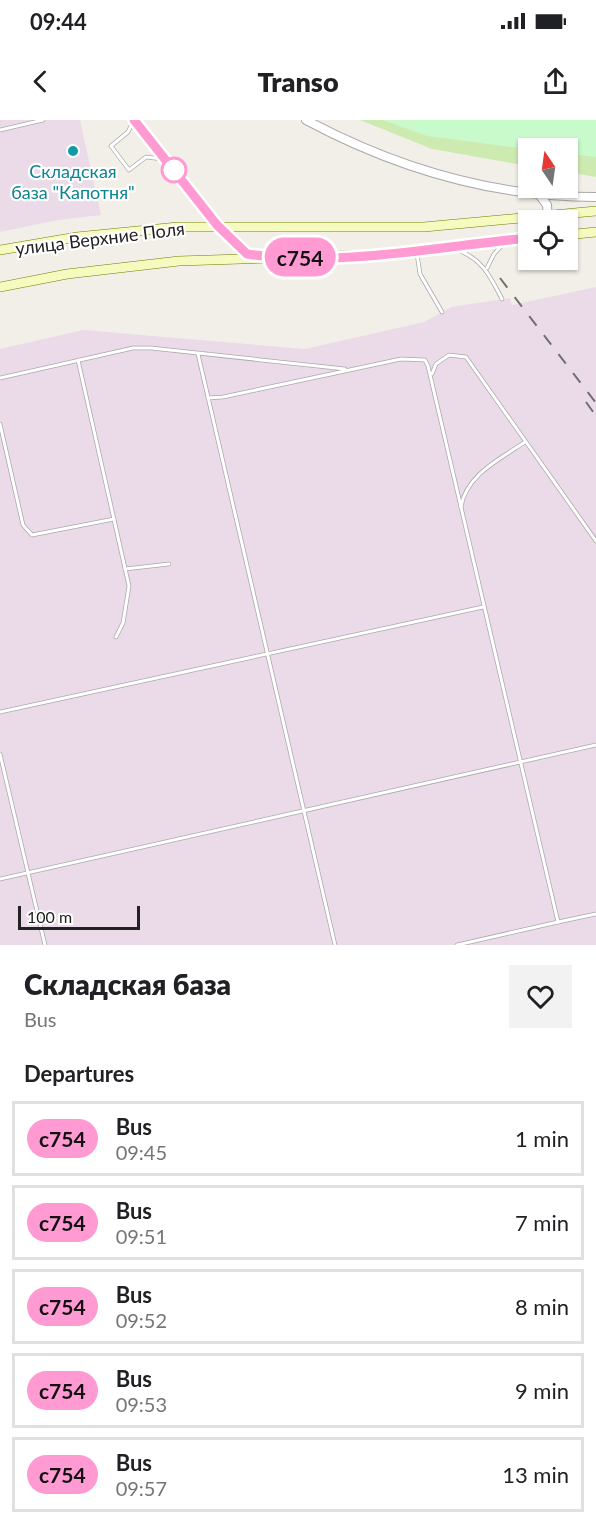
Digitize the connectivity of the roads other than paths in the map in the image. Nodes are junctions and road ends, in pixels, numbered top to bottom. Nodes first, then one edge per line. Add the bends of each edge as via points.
1 (43, 120) edge
2 (134, 120) edge
3 (306, 120) edge
4 (0, 130) edge
5 (166, 160) junction
6 (518, 190) edge
7 (578, 195) edge
8 (596, 197) edge
9 (596, 211) edge
10 (578, 214) edge
11 (518, 220) edge
12 (217, 225) junction
13 (596, 232) edge
14 (578, 234) edge
15 (518, 239) edge
16 (510, 240) junction
17 (454, 248) junction
18 (0, 250) edge
19 (417, 252) junction
20 (266, 257) junction
21 (487, 268) junction
22 (0, 287) edge
23 (501, 299) dead end
24 (442, 312) dead end
25 (198, 354) junction
26 (78, 360) junction
27 (350, 369) junction
28 (431, 375) junction
29 (0, 378) edge
30 (208, 398) junction
31 (0, 424) edge
32 (526, 441) junction
33 (461, 509) junction
34 (114, 519) junction
35 (596, 541) edge
36 (169, 564) dead end
37 (125, 569) junction
38 (483, 608) junction
39 (116, 637) dead end
40 (267, 655) junction
41 (0, 712) edge
42 (596, 745) edge
43 (0, 754) edge
44 (521, 762) junction
45 (304, 810) junction
46 (28, 872) junction
47 (0, 879) edge
48 (596, 914) edge
49 (558, 922) junction
50 (45, 945) edge
51 (335, 945) edge
52 (457, 945) edge

1 - 4 lane
2 - 5 street
2 - 5 lane via 128,132 111,146 129,170 146,157
3 - 6 street via 349,143 429,172 492,188
5 - 12 street
7 - 8 street
9 - 10 main road, улица Верхние Поля
11 - 12 main road, улица Верхние Поля via 424,227
12 - 18 main road, улица Верхние Поля via 130,231
12 - 20 street via 247,254
13 - 14 main road
15 - 16 main road, улица Верхние Поля
16 - 17 main road, улица Верхние Поля
16 - 21 lane via 494,254
17 - 19 main road, улица Верхние Поля
17 - 21 lane via 472,255
19 - 20 main road, улица Верхние Поля
19 - 24 lane via 420,274
20 - 22 main road, улица Верхние Поля via 130,266
21 - 23 lane
25 - 26 lane via 133,348
25 - 27 lane
25 - 30 lane
26 - 29 lane
26 - 34 lane
27 - 28 lane via 418,358 425,360
27 - 30 lane via 223,398
28 - 32 lane via 436,363 449,355 466,357
28 - 33 lane
30 - 40 lane
31 - 34 lane via 21,519 32,535
32 - 33 lane via 476,478 464,492
32 - 35 lane
33 - 38 lane
34 - 37 lane
36 - 37 lane
37 - 39 lane via 129,586 123,623
38 - 40 lane
38 - 44 lane
40 - 41 lane
40 - 45 lane
42 - 44 lane
43 - 46 lane
44 - 45 lane
44 - 49 lane
45 - 46 lane
45 - 51 lane
46 - 47 lane
46 - 50 lane
48 - 49 lane
49 - 52 lane

